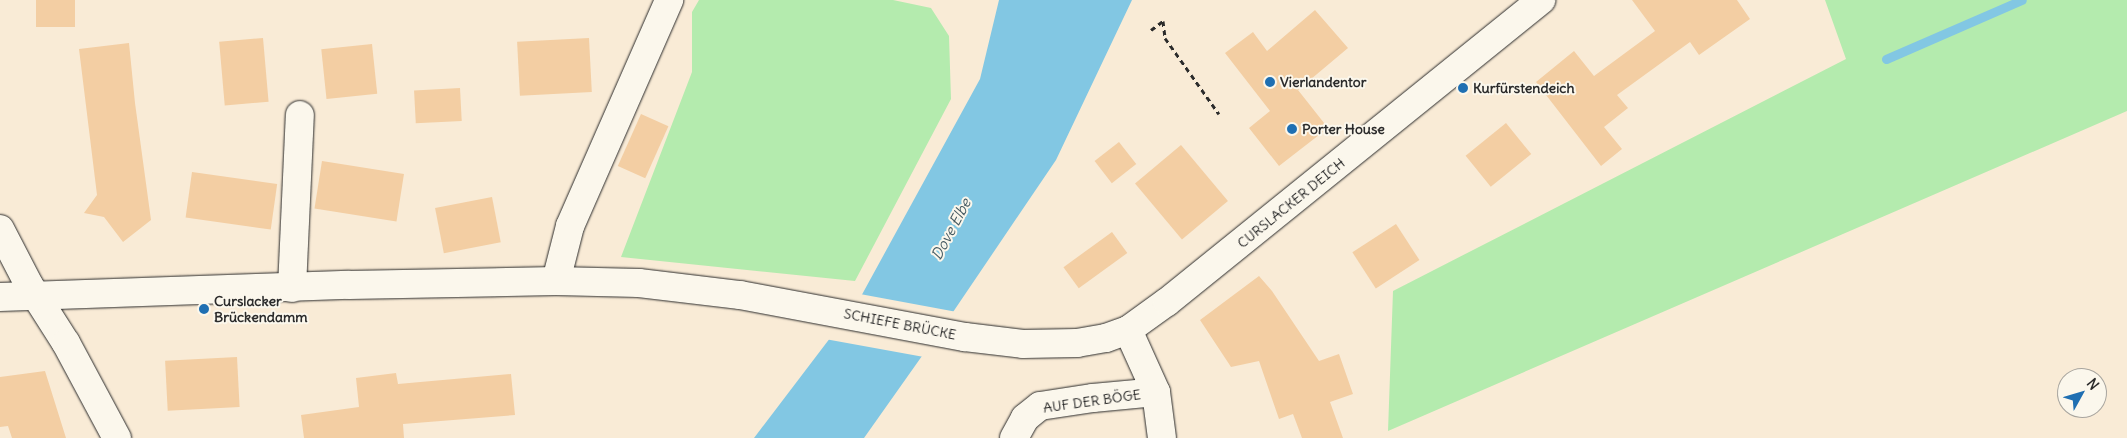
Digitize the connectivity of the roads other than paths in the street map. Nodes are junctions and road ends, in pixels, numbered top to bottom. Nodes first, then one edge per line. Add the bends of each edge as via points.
1 (668, 0) edge
2 (1541, 0) edge
3 (300, 116) dead end
4 (0, 229) edge
5 (556, 281) junction
6 (292, 288) junction
7 (37, 296) junction
8 (0, 297) edge
9 (1128, 330) junction
10 (1156, 392) junction
11 (117, 438) edge
12 (1014, 438) edge
13 (1162, 438) edge

1 - 5 street via 570,226
2 - 9 street, CURSLACKER DEICH via 1216,263
3 - 6 street
4 - 7 street
5 - 6 street
5 - 9 street, SCHIEFE BRÜCKE via 640,283 740,295 965,337 1023,344 1077,343
6 - 7 street
7 - 8 street
7 - 11 street
9 - 10 street
10 - 12 street, AUF DER BÖGE via 1040,406 1025,418
10 - 13 street

